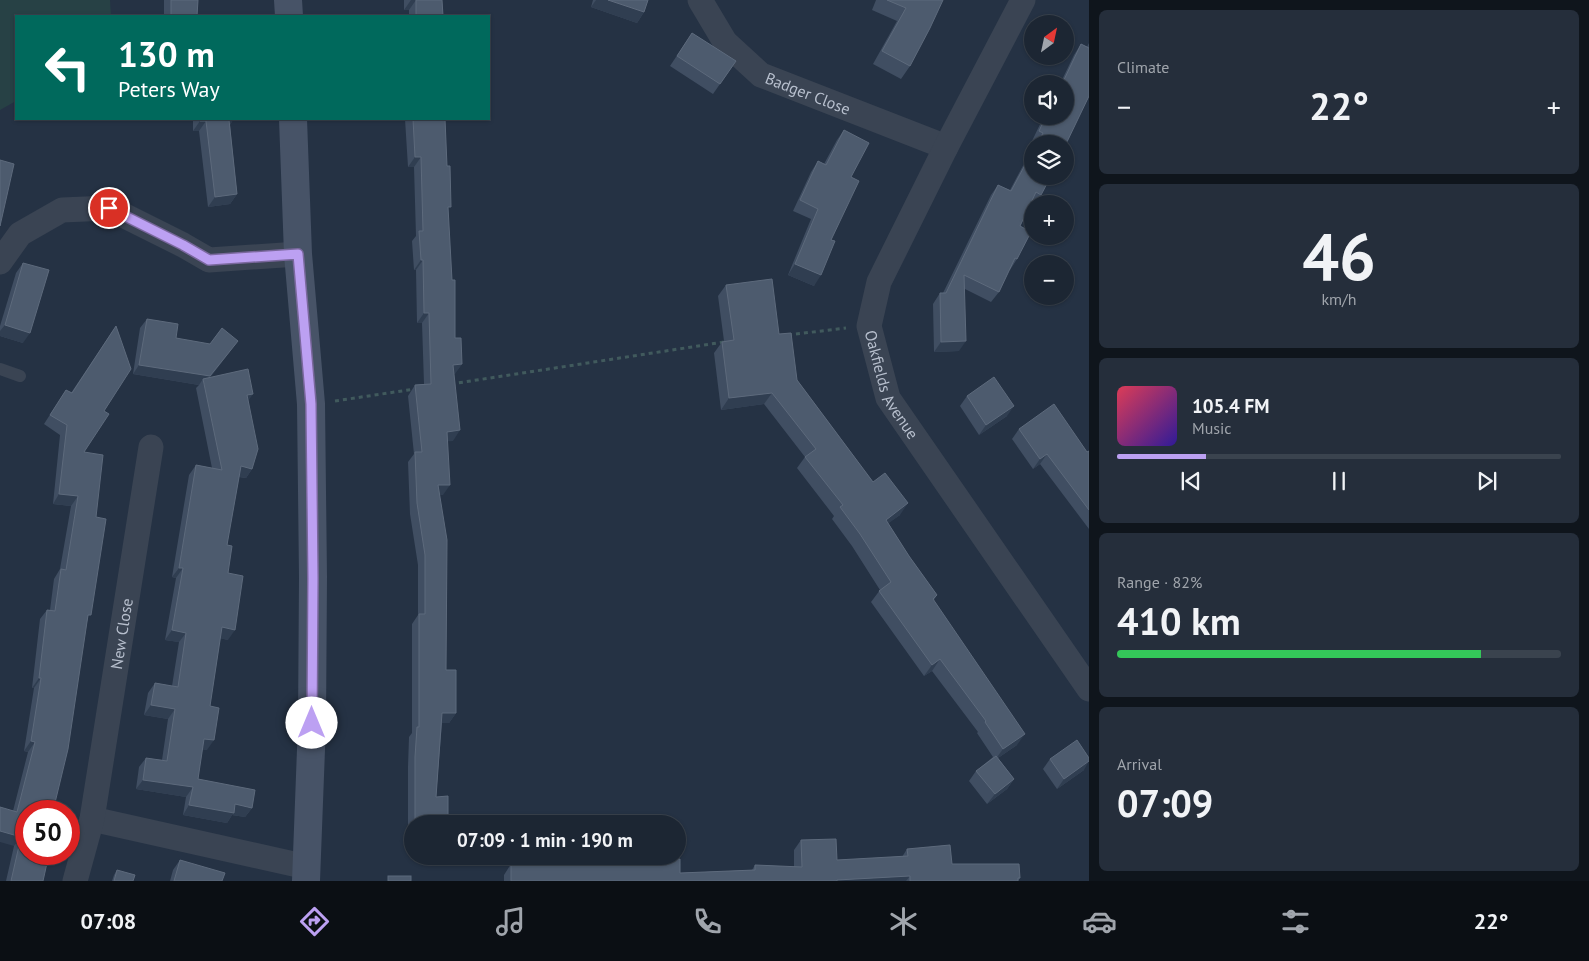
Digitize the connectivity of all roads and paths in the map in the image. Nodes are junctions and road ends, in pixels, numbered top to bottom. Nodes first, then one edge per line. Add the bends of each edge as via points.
1 (288, 0) edge
2 (700, 0) edge
3 (1022, 0) edge
4 (289, 15) edge
5 (293, 120) edge
6 (946, 147) junction
7 (298, 254) junction
8 (0, 262) edge
9 (869, 326) junction
10 (783, 335) edge
11 (726, 342) edge
12 (0, 369) edge
13 (20, 376) dead end
14 (442, 386) edge
15 (424, 388) edge
16 (311, 404) junction
17 (151, 447) dead end
18 (1089, 689) edge
19 (92, 819) junction
20 (306, 874) edge
21 (75, 881) edge

1 - 4 main road
2 - 6 street, Badger Close via 726,42 761,75
3 - 6 street, Oakfields Avenue
5 - 7 main road
6 - 9 street, Oakfields Avenue via 879,282
7 - 8 street via 209,260 109,208 62,210 20,234
7 - 16 main road
9 - 10 path
9 - 18 street, Oakfields Avenue via 888,398
11 - 14 path
12 - 13 lane
15 - 16 path
16 - 20 main road via 312,713
17 - 19 street, New Close
19 - 20 street
19 - 21 street, New Close

